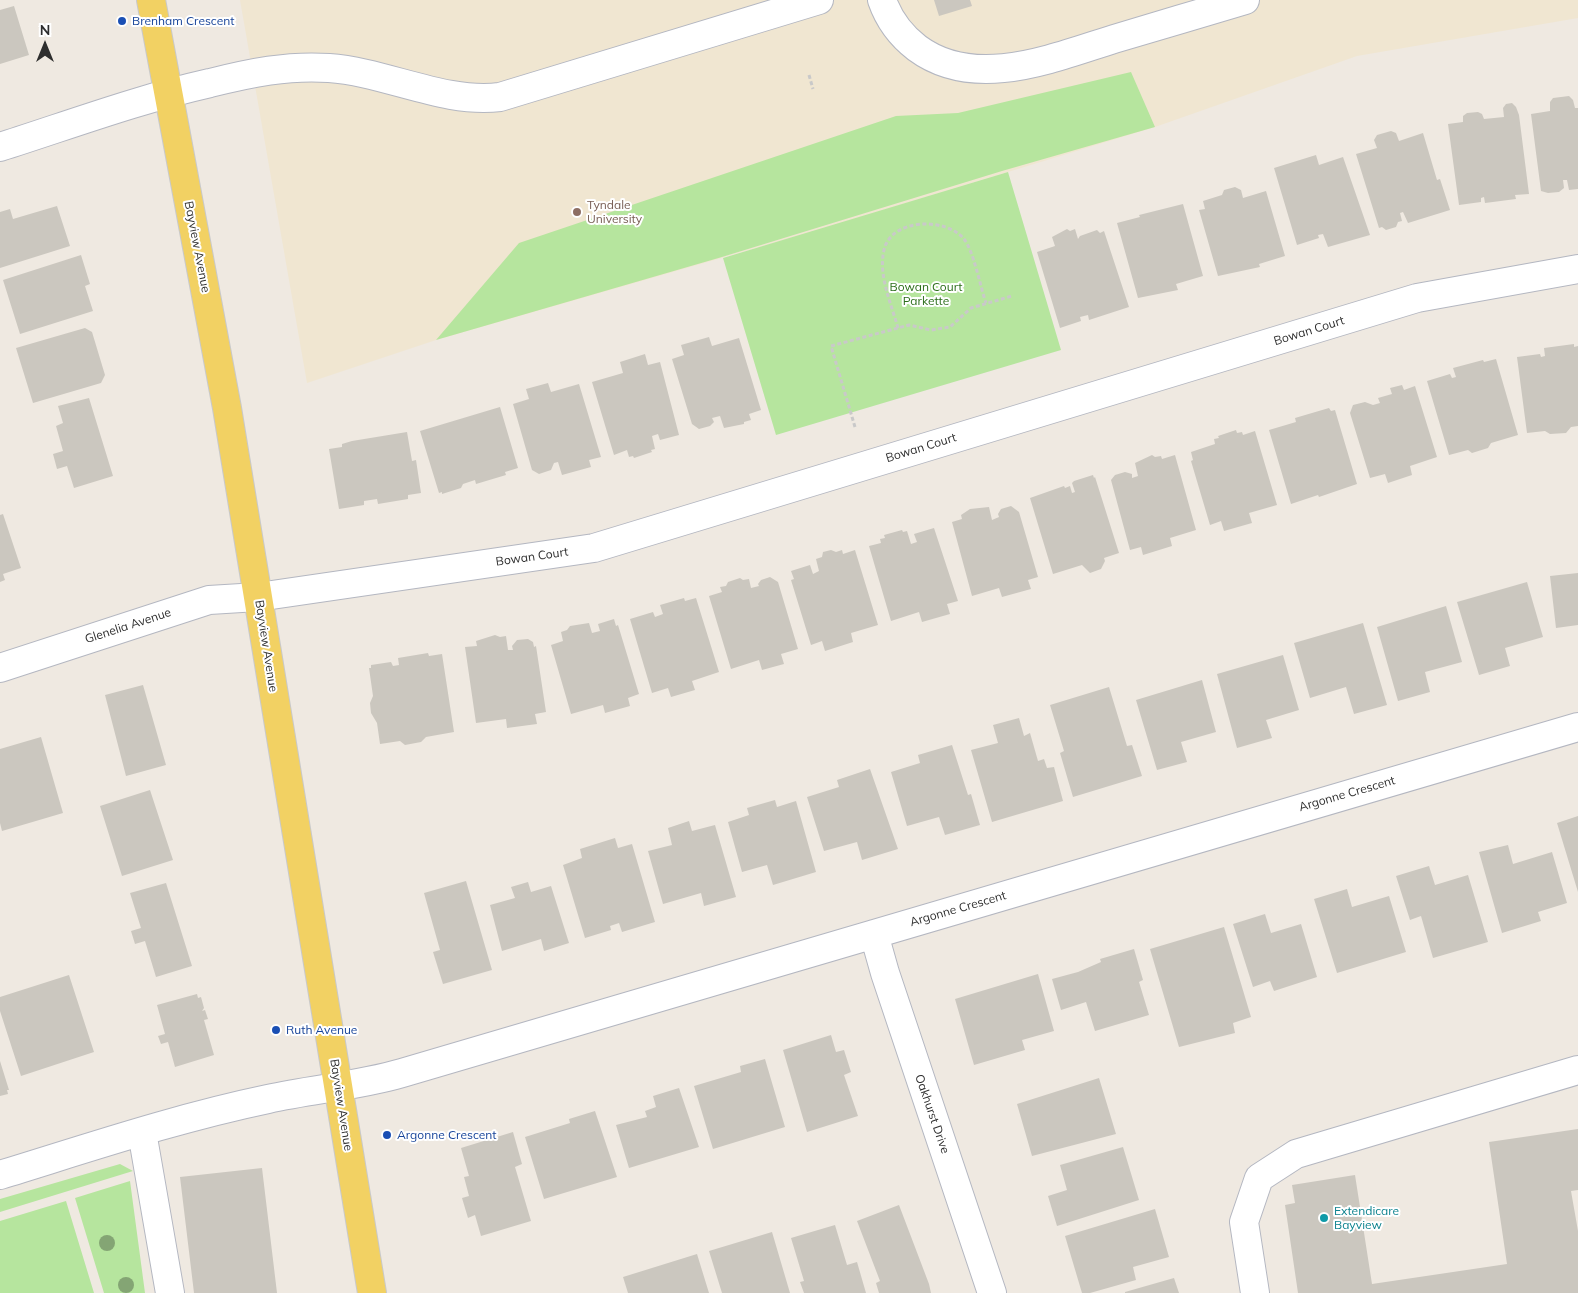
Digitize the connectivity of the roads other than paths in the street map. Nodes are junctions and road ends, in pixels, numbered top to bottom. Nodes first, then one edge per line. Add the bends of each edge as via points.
1 (151, 0) edge
2 (819, 0) edge
3 (882, 0) edge
4 (1245, 0) edge
5 (167, 93) junction
6 (0, 147) edge
7 (1578, 269) edge
8 (258, 597) junction
9 (0, 668) edge
10 (1578, 727) edge
11 (874, 934) junction
12 (1578, 1070) edge
13 (338, 1088) junction
14 (142, 1132) junction
15 (0, 1175) edge
16 (170, 1293) edge
17 (372, 1293) edge
18 (992, 1293) edge
19 (1255, 1293) edge

1 - 5 main road, Bayview Avenue
2 - 5 street via 500,97 466,98 360,72 301,67 260,71
3 - 4 street via 888,16 904,38 928,56 958,67 989,70 1046,60
5 - 6 street
5 - 8 main road, Bayview Avenue via 227,408
7 - 8 street, Bowan Court via 1417,298 594,548
8 - 9 street, Glenelia Avenue via 209,600
8 - 13 main road, Bayview Avenue
10 - 11 street, Argonne Crescent
11 - 13 street, Argonne Crescent via 402,1074
11 - 18 street, Oakhurst Drive
12 - 19 street via 1296,1154 1259,1178 1244,1222
13 - 14 street via 268,1099
13 - 17 main road, Bayview Avenue
14 - 15 street
14 - 16 street

